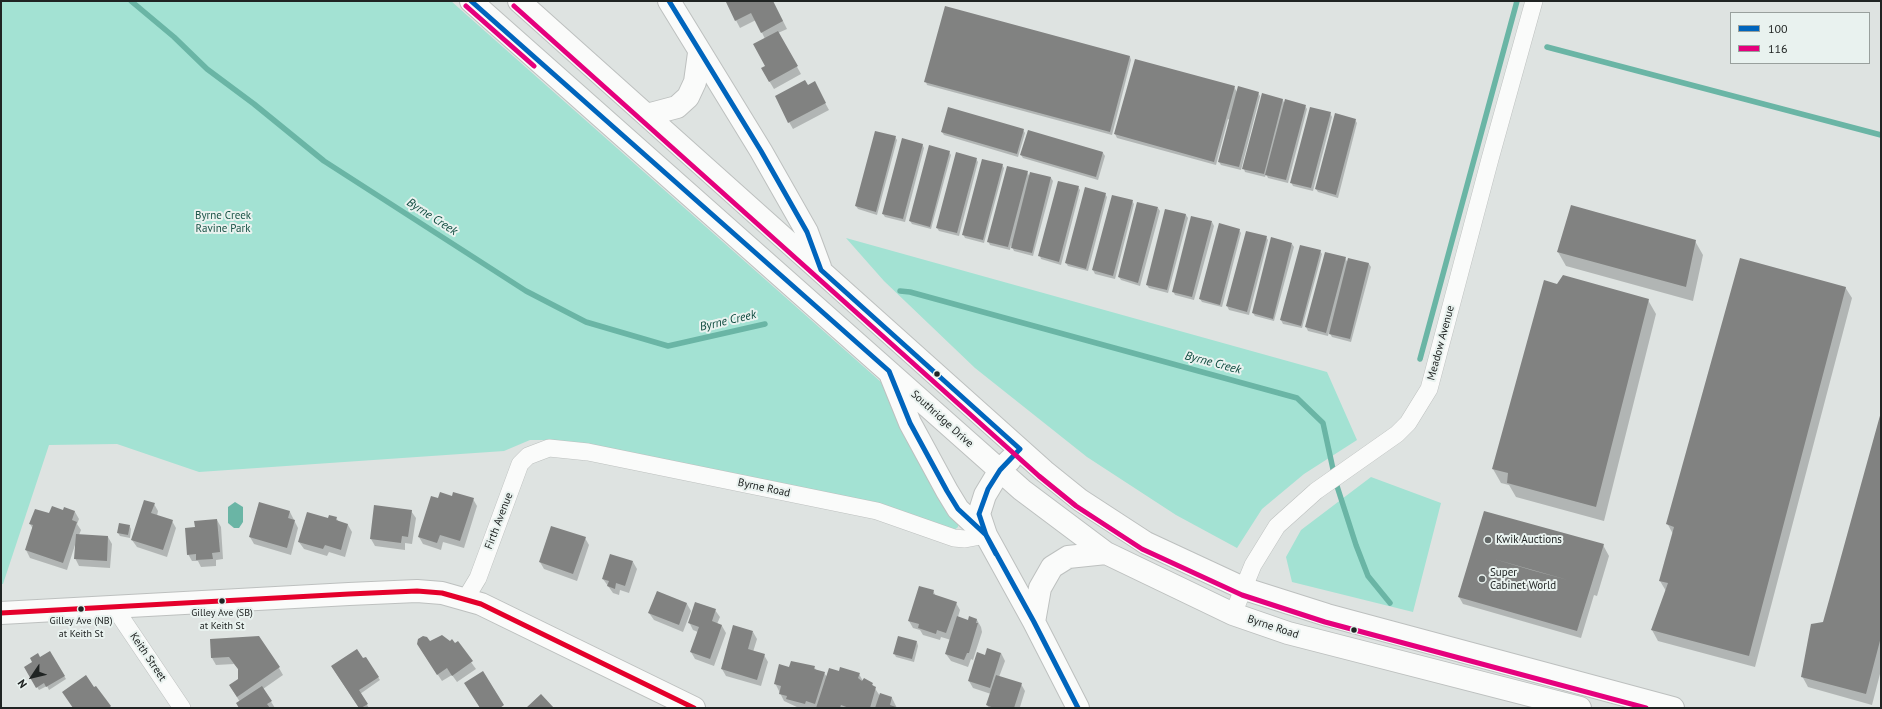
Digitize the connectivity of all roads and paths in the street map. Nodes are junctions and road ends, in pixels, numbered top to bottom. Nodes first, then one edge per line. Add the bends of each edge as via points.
1 (471, 1) edge
2 (519, 1) edge
3 (669, 1) edge
4 (1534, 1) edge
5 (699, 53) junction
6 (647, 115) junction
7 (821, 270) junction
8 (888, 371) junction
9 (1020, 448) junction
10 (539, 450) joint
11 (1000, 470) junction
12 (986, 536) junction
13 (1106, 553) junction
14 (1245, 589) junction
15 (466, 598) junction
16 (114, 607) junction
17 (1, 613) edge
18 (1233, 614) junction
19 (1034, 622) junction
20 (182, 708) edge
21 (694, 708) edge
22 (1078, 708) edge
23 (1580, 708) edge
24 (1673, 708) edge

1 - 8 main road, Southridge Drive
2 - 6 main road
3 - 5 main road
4 - 14 street, Meadow Avenue via 1429,389 1408,423 1391,439 1316,491 1277,526 1253,565
5 - 6 main road via 695,82 688,97 677,107
5 - 7 main road via 761,151 807,232
6 - 7 main road
7 - 9 main road
8 - 11 main road, Southridge Drive
8 - 12 main road via 910,423 947,491 958,508
9 - 11 main road
9 - 14 main road via 1080,500 1146,543
10 - 12 street, Byrne Road via 549,448 588,452 877,511 954,538
10 - 15 street, Firth Avenue via 520,464 478,578
11 - 12 main road via 985,494 979,514
11 - 13 main road, Byrne Road via 1036,502
12 - 19 main road
13 - 18 main road, Byrne Road
13 - 19 main road via 1068,557 1052,566 1040,588
14 - 18 street, Meadow Avenue
14 - 24 main road via 1326,615
15 - 16 main road via 417,591
15 - 21 main road
16 - 17 main road
16 - 20 street, Keith Street
18 - 23 main road, Byrne Road via 1288,633
19 - 22 main road

